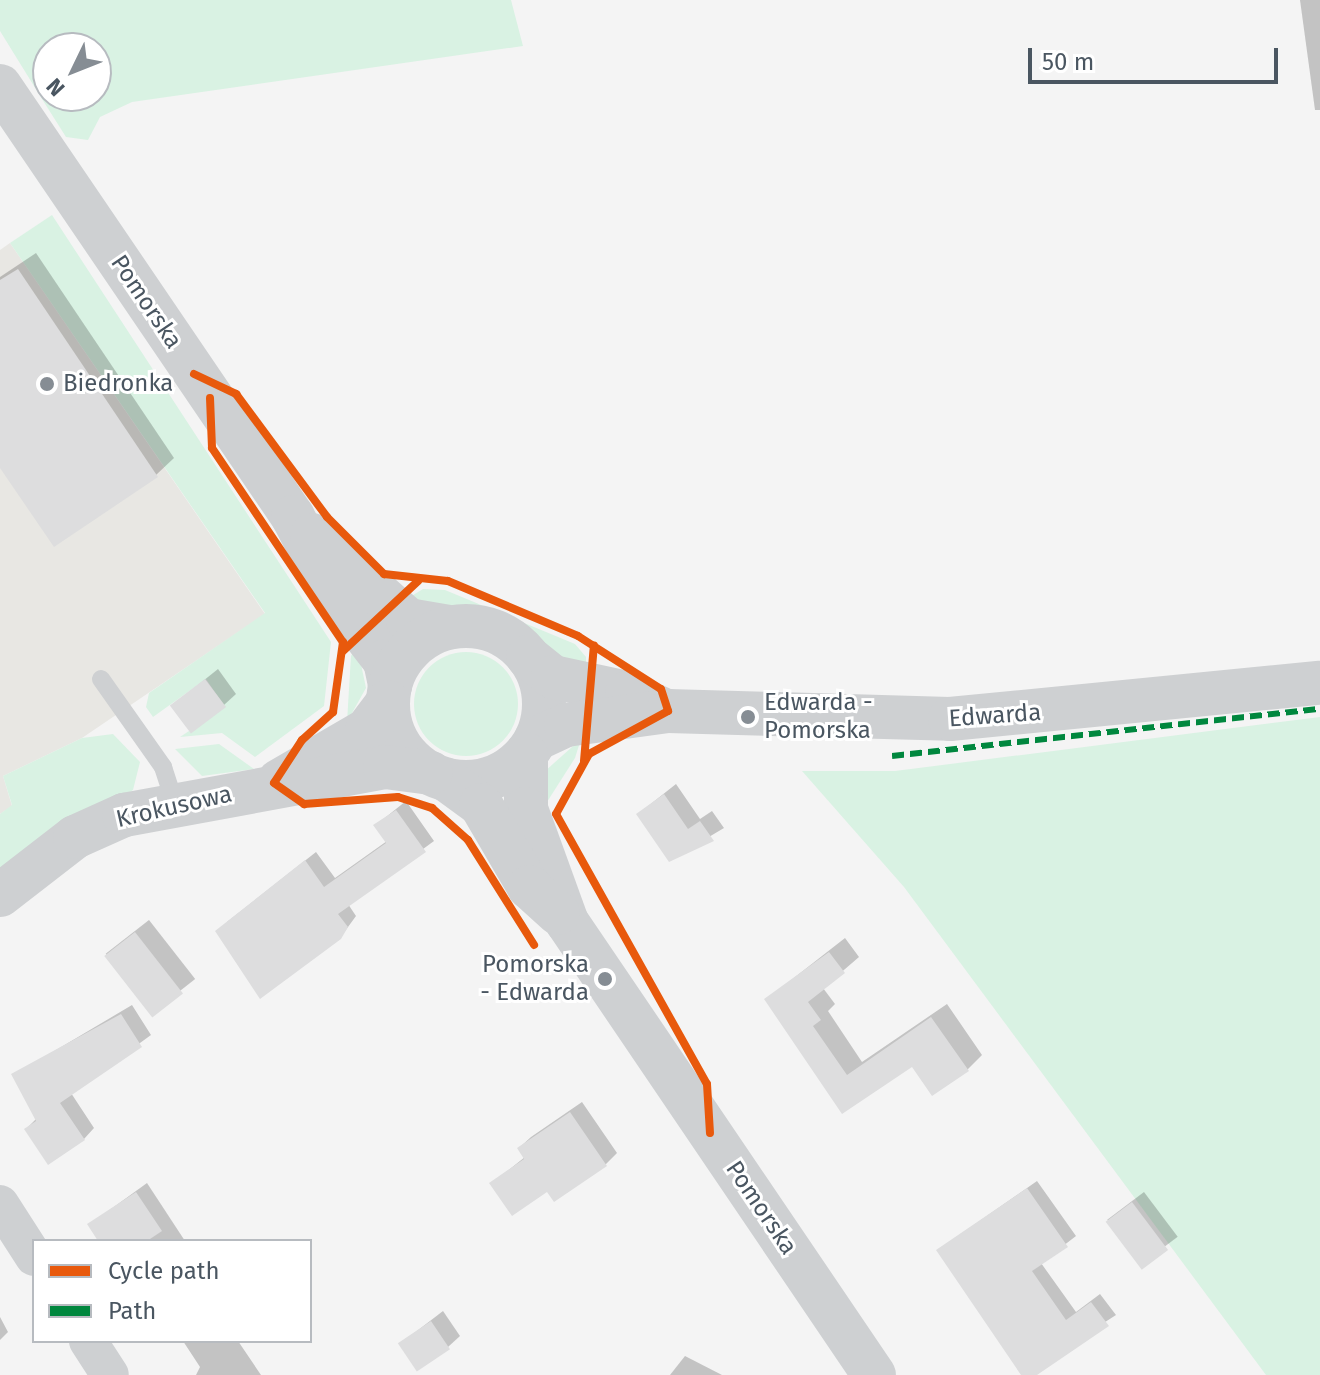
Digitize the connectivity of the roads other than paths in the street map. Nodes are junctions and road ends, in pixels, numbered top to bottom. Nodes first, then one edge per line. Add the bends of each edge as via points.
1 (0, 86) edge
2 (293, 517) junction
3 (450, 627) junction
4 (528, 657) junction
5 (101, 679) dead end
6 (1320, 683) edge
7 (389, 693) junction
8 (668, 711) junction
9 (531, 747) junction
10 (439, 776) junction
11 (274, 783) junction
12 (175, 805) junction
13 (0, 895) edge
14 (567, 922) junction
15 (0, 1204) edge
16 (32, 1254) edge
17 (874, 1375) edge

1 - 2 street, Pomorska
2 - 3 street, Pomorska via 408,620
2 - 7 street, Pomorska via 334,595 385,661
3 - 4 street via 485,628
3 - 7 street via 419,642
4 - 8 street, Edwarda via 553,677 627,693
4 - 9 street via 543,689
5 - 12 lane via 163,767
6 - 8 street, Edwarda via 950,719
7 - 10 street via 395,736
7 - 11 street, Krokusowa via 367,730
8 - 9 street, Edwarda via 566,725
9 - 10 street via 498,775
9 - 14 street, Pomorska via 526,809
10 - 11 street, Krokusowa via 400,766 325,783
10 - 14 street, Pomorska via 481,805 529,887
11 - 12 street, Krokusowa
12 - 13 street, Krokusowa via 99,825
14 - 17 street, Pomorska
15 - 16 street

